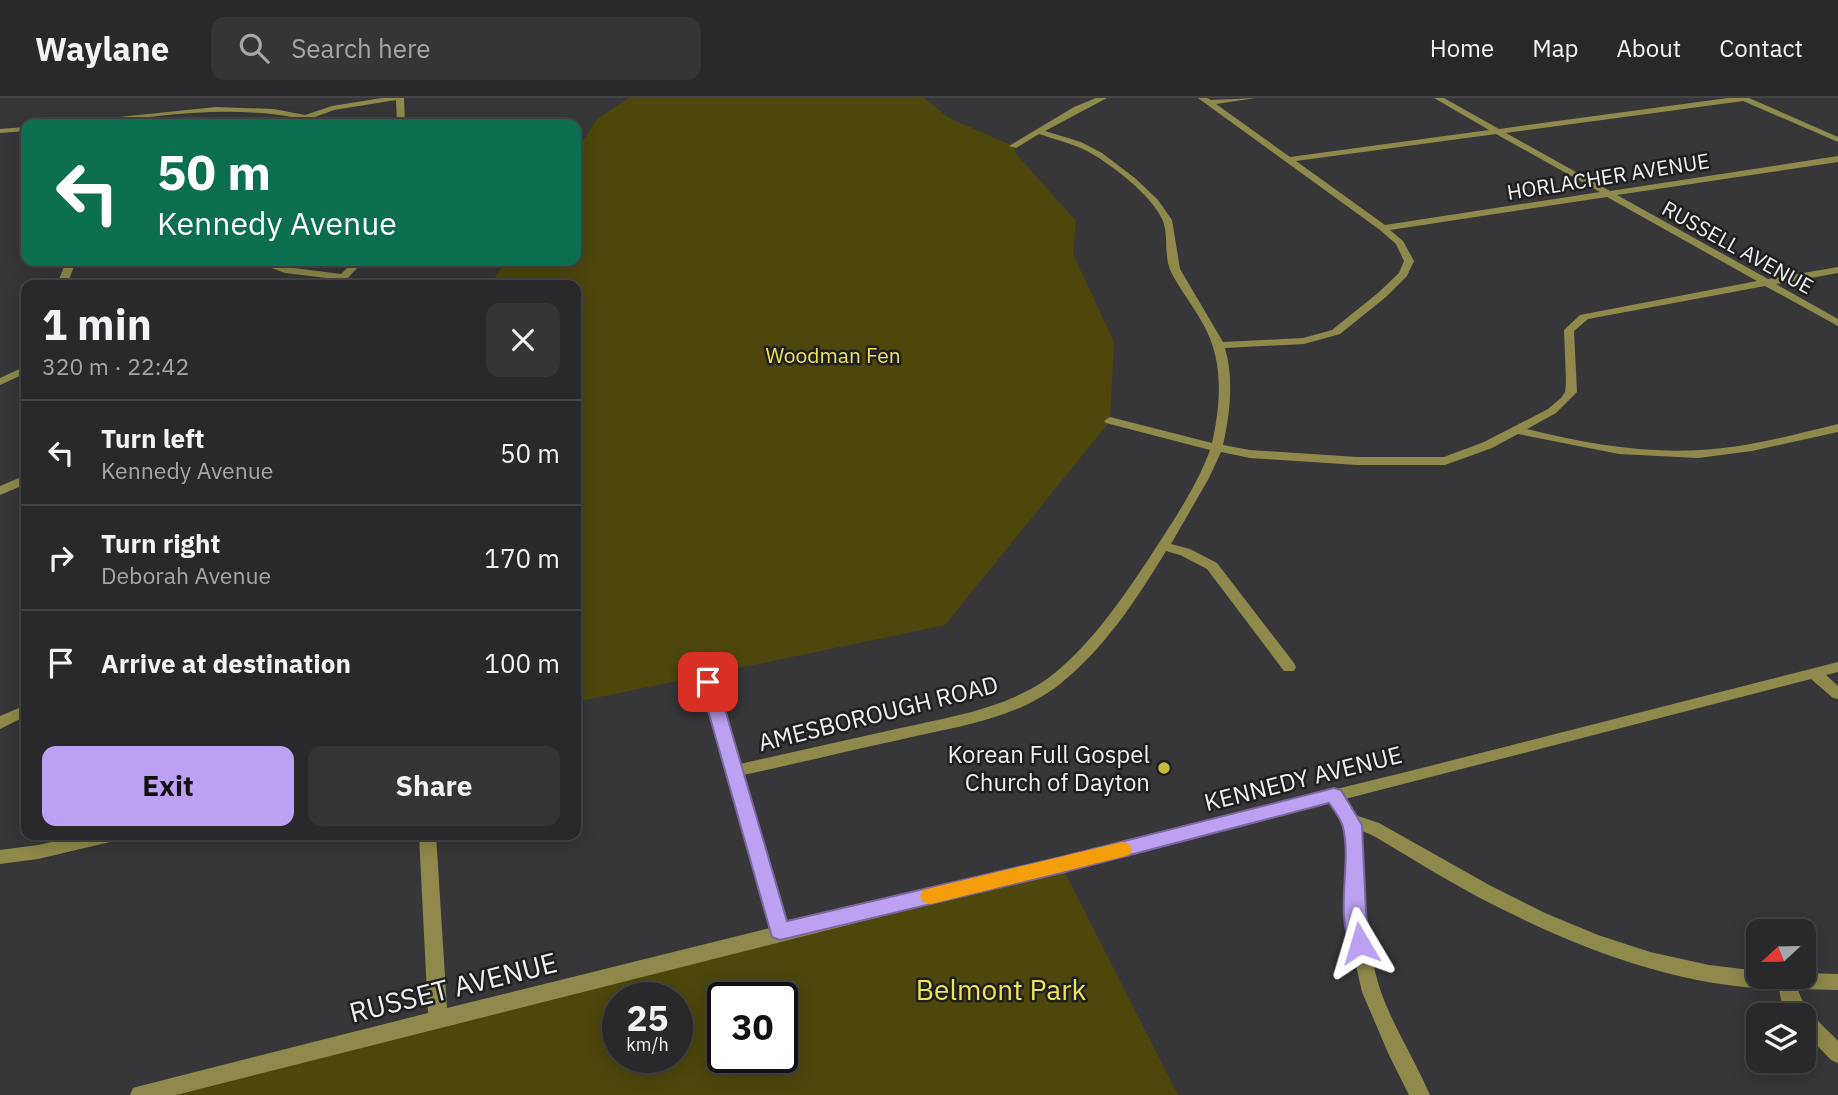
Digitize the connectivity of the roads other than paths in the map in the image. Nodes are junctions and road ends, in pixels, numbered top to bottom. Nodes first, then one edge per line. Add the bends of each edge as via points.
1 (399, 98) edge
2 (1103, 98) edge
3 (1252, 98) edge
4 (1438, 98) edge
5 (1744, 98) edge
6 (1205, 101) edge
7 (302, 117) junction
8 (141, 119) edge
9 (298, 119) edge
10 (401, 119) edge
11 (21, 129) edge
12 (0, 131) edge
13 (1040, 132) junction
14 (1498, 132) junction
15 (1838, 140) edge
16 (1013, 146) dead end
17 (1838, 159) edge
18 (1287, 160) junction
19 (1608, 194) junction
20 (1383, 228) junction
21 (273, 266) edge
22 (354, 266) edge
23 (1838, 270) edge
24 (344, 277) junction
25 (340, 280) edge
26 (1766, 283) junction
27 (1838, 323) edge
28 (1218, 345) junction
29 (21, 372) edge
30 (0, 382) edge
31 (1110, 421) dead end
32 (1838, 428) edge
33 (1516, 430) junction
34 (1217, 448) junction
35 (21, 481) edge
36 (0, 491) edge
37 (1165, 547) junction
38 (1289, 667) dead end
39 (1838, 667) edge
40 (1814, 673) junction
41 (708, 682) dead end
42 (1838, 694) edge
43 (21, 712) edge
44 (0, 723) edge
45 (734, 771) junction
46 (1334, 795) junction
47 (1351, 820) junction
48 (89, 840) edge
49 (427, 840) edge
50 (0, 857) edge
51 (780, 931) junction
52 (1746, 978) edge
53 (1816, 982) edge
54 (1838, 982) edge
55 (438, 1020) junction
56 (1816, 1031) edge
57 (1838, 1054) edge
58 (140, 1095) edge
59 (1420, 1095) edge

1 - 7 street
1 - 10 street
2 - 13 street
3 - 6 street
4 - 14 street, RUSSELL AVENUE
5 - 14 street
5 - 15 street
6 - 18 street
7 - 8 street via 237,108
7 - 9 street
11 - 12 street
13 - 16 street
13 - 28 street, AMESBOROUGH ROAD via 1100,155 1163,211 1175,271
14 - 18 street
14 - 19 street, RUSSELL AVENUE
17 - 19 street, HORLACHER AVENUE
18 - 20 street
19 - 20 street, HORLACHER AVENUE
19 - 26 street, RUSSELL AVENUE
20 - 28 street via 1406,251 1408,264 1348,325 1304,341
21 - 24 street
22 - 24 street
23 - 26 street
24 - 25 street
26 - 27 street, RUSSELL AVENUE
26 - 33 street via 1584,317 1569,330 1571,392 1552,411
28 - 34 street, AMESBOROUGH ROAD via 1224,382
29 - 30 street
31 - 34 street
32 - 33 street via 1724,452 1693,453 1612,448
33 - 34 street via 1459,458 1428,463 1279,457
34 - 37 street, AMESBOROUGH ROAD
35 - 36 street
37 - 38 street via 1212,566
37 - 45 street, AMESBOROUGH ROAD via 1078,660 1032,695 971,718
39 - 40 street, KENNEDY AVENUE
40 - 42 street
40 - 46 street, KENNEDY AVENUE
41 - 45 street
43 - 44 street
45 - 51 street
46 - 47 street
46 - 51 street, KENNEDY AVENUE
47 - 52 street via 1566,933 1670,966
47 - 59 street via 1360,943 1387,1031
48 - 50 street
49 - 55 street
51 - 55 street, RUSSET AVENUE
53 - 54 street
55 - 58 street, RUSSET AVENUE
56 - 57 street

